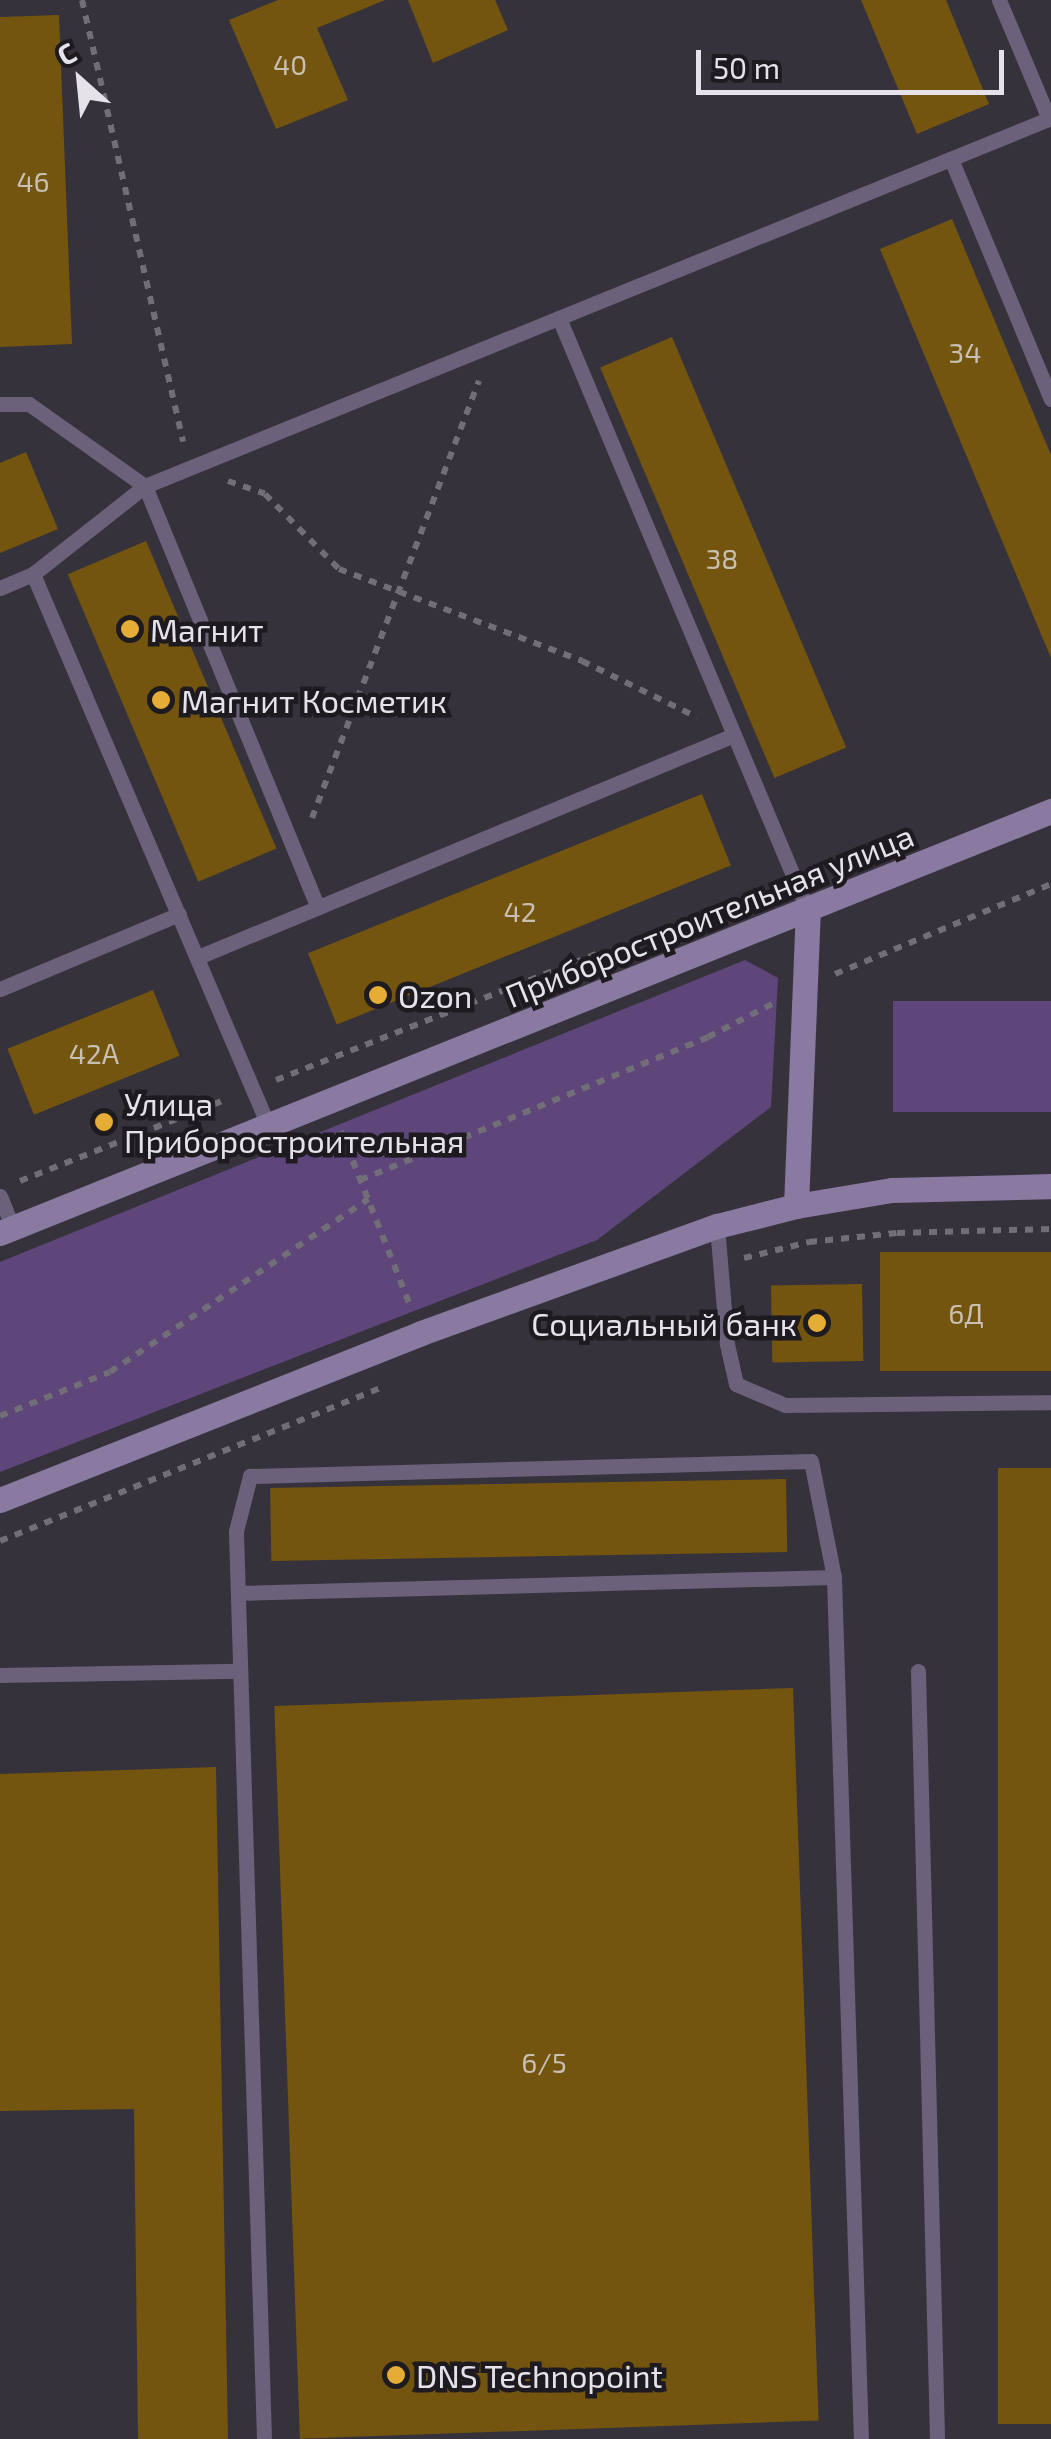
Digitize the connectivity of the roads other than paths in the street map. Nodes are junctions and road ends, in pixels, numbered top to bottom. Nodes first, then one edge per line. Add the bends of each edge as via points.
1 (999, 0) edge
2 (1050, 118) edge
3 (951, 158) junction
4 (559, 318) junction
5 (1051, 399) edge
6 (0, 404) edge
7 (145, 486) junction
8 (33, 574) junction
9 (0, 588) edge
10 (734, 735) junction
11 (1051, 811) edge
12 (318, 906) junction
13 (808, 912) junction
14 (179, 914) junction
15 (198, 956) junction
16 (0, 989) edge
17 (268, 1125) junction
18 (1051, 1186) edge
19 (0, 1196) edge
20 (796, 1206) junction
21 (718, 1226) junction
22 (6, 1230) edge
23 (1051, 1402) edge
24 (0, 1500) edge
25 (834, 1576) junction
26 (238, 1593) junction
27 (918, 1670) dead end
28 (240, 1671) junction
29 (0, 1675) edge
30 (264, 2439) edge
31 (861, 2439) edge
32 (937, 2439) edge

1 - 2 lane
2 - 3 lane
3 - 4 lane
3 - 5 lane
4 - 7 lane
4 - 10 lane
6 - 7 lane via 29,404
7 - 8 lane
7 - 12 lane
8 - 9 lane
8 - 14 lane
10 - 12 lane
10 - 13 lane
11 - 13 main road, Приборостроительная улица
12 - 15 lane
13 - 17 main road, Приборостроительная улица
13 - 20 main road
14 - 15 lane
14 - 16 lane
15 - 17 lane
17 - 22 main road, Приборостроительная улица
18 - 20 main road via 892,1190
19 - 22 lane
20 - 21 main road
21 - 23 lane via 736,1384 785,1405
21 - 24 main road via 421,1333
25 - 26 lane
25 - 26 lane via 811,1461 250,1476 236,1532
25 - 31 lane
26 - 28 lane
27 - 32 lane
28 - 29 lane
28 - 30 lane

